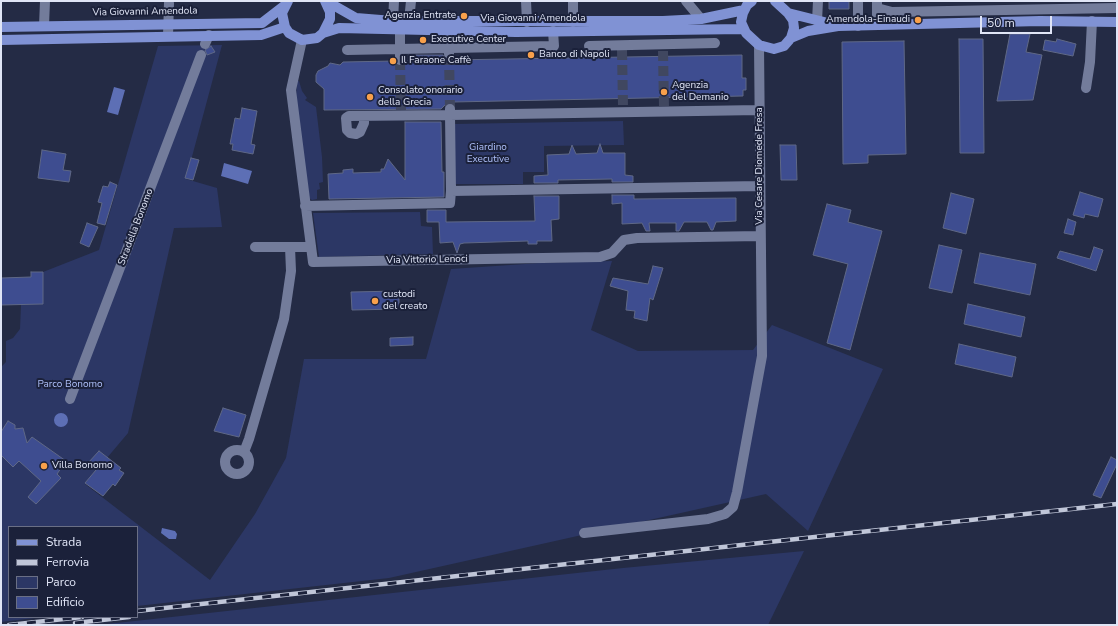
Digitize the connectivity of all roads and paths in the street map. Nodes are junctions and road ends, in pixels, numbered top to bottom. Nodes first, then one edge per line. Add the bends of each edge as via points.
1 (45, 1) edge
2 (326, 1) edge
3 (394, 1) edge
4 (411, 1) edge
5 (526, 1) edge
6 (573, 1) edge
7 (686, 1) edge
8 (752, 1) edge
9 (818, 1) edge
10 (858, 1) edge
11 (169, 3) dead end
12 (286, 4) edge
13 (782, 5) edge
14 (877, 5) edge
15 (1040, 5) edge
16 (1117, 8) edge
17 (744, 10) junction
18 (701, 19) junction
19 (393, 21) junction
20 (409, 21) junction
21 (817, 21) junction
22 (1040, 21) junction
23 (1092, 21) junction
24 (527, 22) junction
25 (573, 22) junction
26 (1117, 22) edge
27 (168, 24) junction
28 (877, 25) junction
29 (44, 26) junction
30 (838, 26) junction
31 (858, 26) junction
32 (1, 27) edge
33 (285, 27) junction
34 (683, 28) junction
35 (662, 29) junction
36 (744, 29) junction
37 (400, 30) junction
38 (618, 30) junction
39 (553, 31) junction
40 (449, 32) junction
41 (481, 32) junction
42 (516, 32) junction
43 (323, 33) junction
44 (168, 36) junction
45 (791, 38) junction
46 (1, 40) edge
47 (302, 40) junction
48 (715, 43) dead end
49 (683, 44) junction
50 (759, 45) junction
51 (589, 46) dead end
52 (480, 47) junction
53 (517, 47) junction
54 (621, 48) junction
55 (663, 48) junction
56 (400, 49) junction
57 (347, 50) dead end
58 (449, 51) junction
59 (201, 55) dead end
60 (400, 60) tunnel mouth
61 (1086, 88) dead end
62 (759, 110) junction
63 (450, 112) junction
64 (364, 116) dead end
65 (760, 186) junction
66 (451, 190) junction
67 (305, 206) junction
68 (760, 236) junction
69 (255, 247) dead end
70 (290, 247) junction
71 (311, 247) junction
72 (70, 399) dead end
73 (244, 452) dead end
74 (584, 533) dead end

1 - 29 street
2 - 19 main road, Via Giovanni Amendola via 356,18
2 - 43 main road, Via Giovanni Amendola via 330,19
3 - 19 street
4 - 20 street
5 - 24 street
6 - 25 street
7 - 18 street
8 - 17 main road
9 - 21 street
10 - 31 street
11 - 27 street
12 - 27 main road, Via Giovanni Amendola via 262,23
12 - 33 main road, Via Giovanni Amendola via 283,20
13 - 21 main road
13 - 45 main road via 793,20
14 - 15 street via 892,12
14 - 28 street
15 - 16 street
15 - 22 street
17 - 18 main road, Via Giovanni Amendola
17 - 36 main road via 741,22
18 - 25 main road, Via Giovanni Amendola
19 - 20 main road, Via Giovanni Amendola
20 - 24 main road, Via Giovanni Amendola
21 - 30 main road
22 - 23 main road
22 - 28 main road
23 - 26 main road
23 - 61 street
24 - 25 main road, Via Giovanni Amendola
27 - 29 main road, Via Giovanni Amendola
27 - 44 street
28 - 31 main road
29 - 32 main road, Via Giovanni Amendola
30 - 31 main road
30 - 45 main road via 808,31
33 - 44 main road via 261,35 207,39
33 - 47 main road via 289,33
34 - 35 main road, Via Giovanni Amendola
34 - 36 main road, Via Giovanni Amendola
34 - 49 street
35 - 38 main road, Via Giovanni Amendola
35 - 55 street
36 - 50 main road
37 - 40 main road, Via Giovanni Amendola
37 - 43 main road, Via Giovanni Amendola via 339,28
37 - 56 street
38 - 39 main road, Via Giovanni Amendola
38 - 54 street
39 - 42 main road, Via Giovanni Amendola
39 - 53 street via 554,46
40 - 41 main road, Via Giovanni Amendola
40 - 58 street
41 - 42 main road, Via Giovanni Amendola
41 - 52 street
42 - 53 street
43 - 47 main road, Via Giovanni Amendola via 317,38
44 - 46 main road
45 - 50 main road via 784,46 774,49
47 - 67 street, Via Vittorio Lenoci via 291,90
48 - 49 street
49 - 55 street
50 - 62 street, Via Cesare Diomede Fresa
51 - 54 street
52 - 53 street
52 - 58 street
54 - 55 street
56 - 57 street
56 - 58 street
56 - 60 street
59 - 72 street, Stradella Bonomo
62 - 63 street
62 - 65 street, Via Cesare Diomede Fresa
63 - 64 street via 400,112
63 - 66 street
65 - 66 street
65 - 68 street, Via Cesare Diomede Fresa
66 - 67 street via 450,202
67 - 71 street, Via Vittorio Lenoci
68 - 71 street, Via Vittorio Lenoci via 630,239 624,240 612,253 600,257 313,262
68 - 74 street, Via Cesare Diomede Fresa via 762,356 733,507 725,514 708,519
69 - 70 street
70 - 71 street
70 - 73 street via 291,271 284,319 250,439

